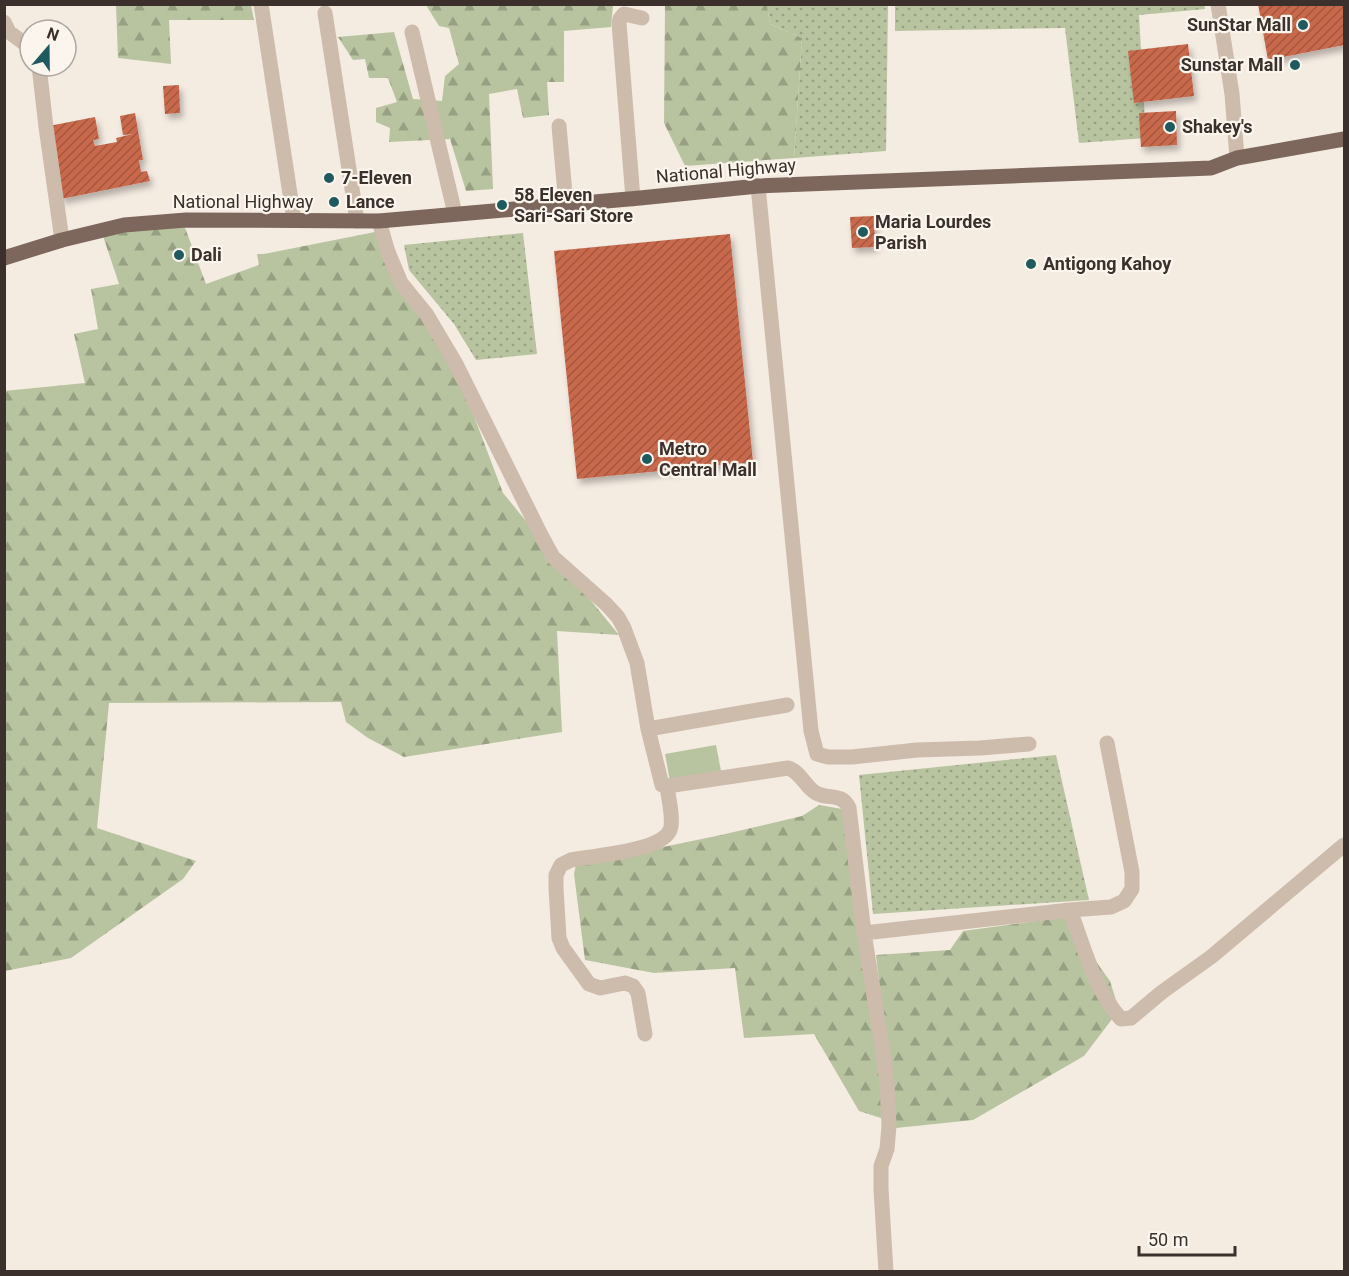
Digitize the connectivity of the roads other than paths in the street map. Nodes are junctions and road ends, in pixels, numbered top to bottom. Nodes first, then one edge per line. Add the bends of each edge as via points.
1 (261, 4) edge
2 (1218, 4) edge
3 (325, 13) dead end
4 (642, 18) dead end
5 (4, 22) edge
6 (412, 32) dead end
7 (18, 39) edge
8 (40, 78) edge
9 (559, 126) dead end
10 (1344, 139) edge
11 (1237, 158) junction
12 (758, 186) junction
13 (633, 199) junction
14 (566, 205) junction
15 (455, 214) junction
16 (294, 220) junction
17 (379, 221) junction
18 (357, 222) junction
19 (62, 240) junction
20 (4, 258) edge
21 (787, 705) dead end
22 (648, 729) junction
23 (1107, 743) dead end
24 (1029, 744) dead end
25 (667, 786) junction
26 (1344, 845) edge
27 (1070, 910) junction
28 (864, 933) junction
29 (645, 1034) dead end
30 (886, 1272) edge

1 - 16 street
2 - 11 street
3 - 18 street
4 - 13 street via 624,14 620,18
5 - 7 street
6 - 15 street
8 - 19 street
9 - 14 street
10 - 11 main road, National Highway
11 - 12 main road, National Highway via 1211,168
12 - 13 main road, National Highway
12 - 24 street via 811,731 817,754 852,757
13 - 14 main road, National Highway
14 - 15 main road, National Highway
15 - 17 main road, National Highway
16 - 18 main road, National Highway
16 - 19 main road, National Highway via 124,225
17 - 18 main road, National Highway
17 - 22 street via 401,284 427,315 456,364 553,557 606,604 624,628 637,663
19 - 20 main road, National Highway
21 - 22 street
22 - 25 street via 662,784
23 - 27 street via 1132,888 1124,901 1111,907
25 - 28 street via 788,768 814,792 847,802
25 - 29 street via 672,824 664,839 642,848 571,860 561,865 556,875 562,948 589,984 600,988 625,983 633,986 638,993
26 - 27 street via 1211,957 1131,1018 1121,1019 1111,1008
27 - 28 street
28 - 30 street via 887,1083 889,1126 881,1166

